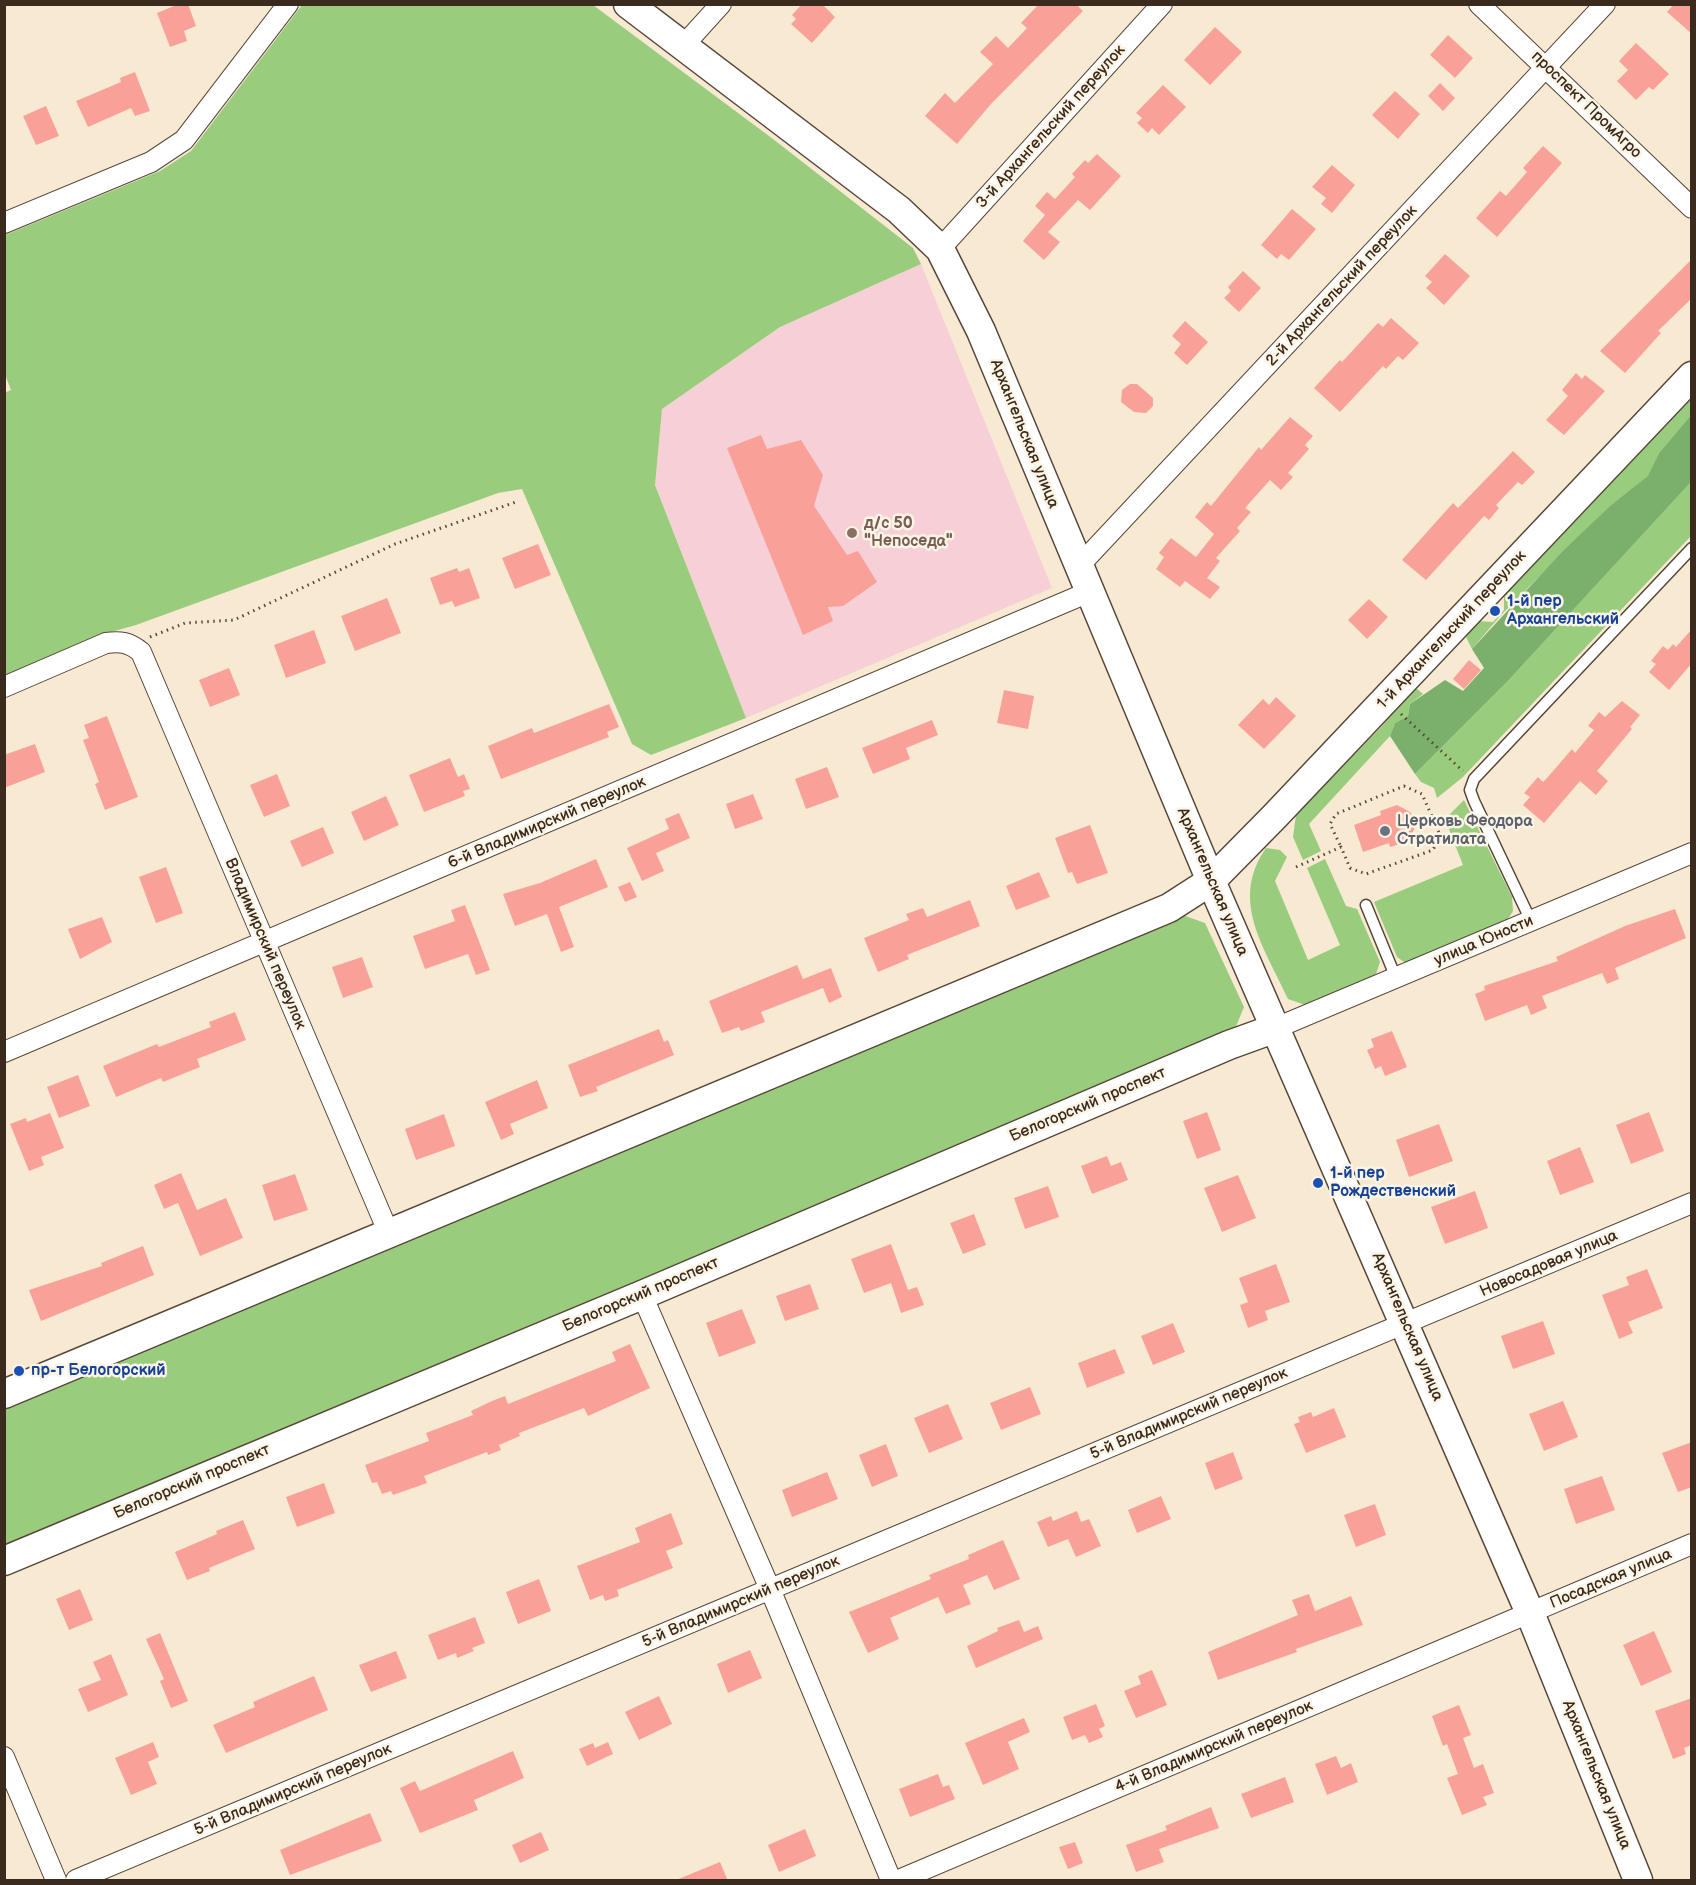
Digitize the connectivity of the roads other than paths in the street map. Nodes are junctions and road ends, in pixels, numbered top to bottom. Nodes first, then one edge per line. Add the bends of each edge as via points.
1 (288, 4) edge
2 (628, 4) edge
3 (721, 4) edge
4 (1162, 4) edge
5 (1479, 4) edge
6 (1605, 4) edge
7 (683, 46) junction
8 (1546, 67) junction
9 (1692, 207) edge
10 (4, 223) edge
11 (940, 249) junction
12 (1692, 376) edge
13 (1692, 548) edge
14 (1084, 580) junction
15 (4, 687) edge
16 (1692, 853) edge
17 (1211, 881) junction
18 (1366, 906) dead end
19 (1531, 921) junction
20 (264, 944) junction
21 (1396, 978) junction
22 (1276, 1028) junction
23 (4, 1052) edge
24 (1692, 1203) edge
25 (390, 1236) junction
26 (642, 1295) junction
27 (1406, 1324) junction
28 (4, 1394) edge
29 (1692, 1544) edge
30 (4, 1561) edge
31 (770, 1589) junction
32 (1530, 1613) junction
33 (4, 1757) edge
34 (56, 1881) edge
35 (76, 1881) edge
36 (891, 1881) edge
37 (899, 1881) edge
38 (1638, 1881) edge

1 - 10 street via 184,140 151,162
2 - 7 street, Архангельская улица
3 - 7 street
4 - 11 street, 3-й Архангельский переулок
5 - 8 street, проспект ПромАгро
6 - 8 street, 2-й Архангельский переулок
7 - 11 street, Архангельская улица via 899,210
8 - 9 street, проспект ПромАгро
8 - 14 street, 2-й Архангельский переулок
11 - 14 street, Архангельская улица via 981,331
12 - 17 street, 1-й Архангельский переулок
13 - 19 lane via 1474,779 1470,790 1474,801
14 - 17 street, Архангельская улица
14 - 20 street, 6-й Владимирский переулок
15 - 20 street, Владимирский переулок via 106,643 118,641 136,648
16 - 19 street, улица Юности
17 - 22 street, Архангельская улица
17 - 25 street via 1168,908
18 - 21 lane
19 - 21 street, улица Юности
20 - 23 street, 6-й Владимирский переулок
20 - 25 street, Владимирский переулок
21 - 22 street, улица Юности
22 - 26 street, Белогорский проспект
22 - 27 street, Архангельская улица
24 - 27 street, Новосадовая улица
25 - 28 street
26 - 30 street, Белогорский проспект
26 - 31 street
27 - 31 street, 5-й Владимирский переулок
27 - 32 street, Архангельская улица
29 - 32 street, Посадская улица
31 - 35 street, 5-й Владимирский переулок
31 - 36 street
32 - 37 street, 4-й Владимирский переулок
32 - 38 street, Архангельская улица
33 - 34 street

